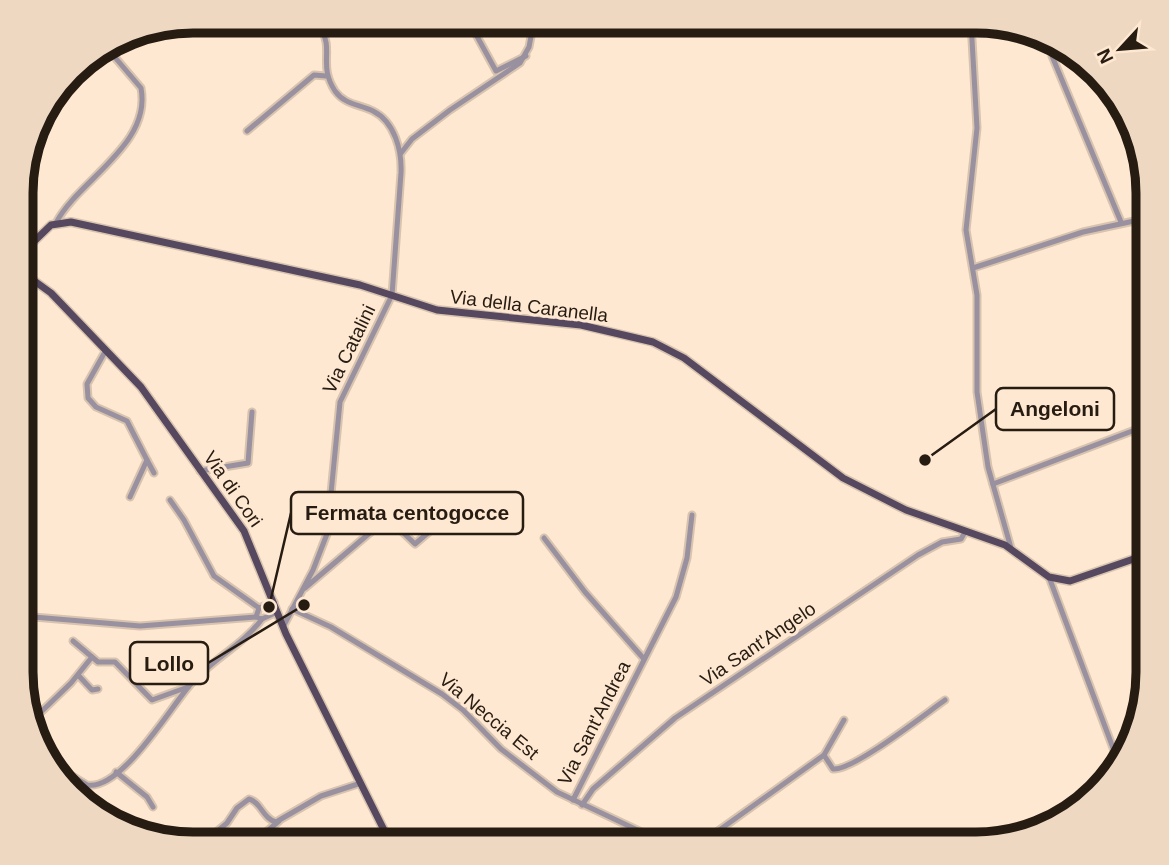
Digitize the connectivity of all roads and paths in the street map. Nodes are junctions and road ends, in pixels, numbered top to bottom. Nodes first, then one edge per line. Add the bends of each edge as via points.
1 (323, 34) edge
2 (476, 34) edge
3 (531, 34) edge
4 (972, 34) edge
5 (1052, 53) edge
6 (113, 55) edge
7 (526, 56) junction
8 (326, 76) junction
9 (247, 131) dead end
10 (401, 153) junction
11 (1135, 220) edge
12 (1121, 222) junction
13 (56, 223) junction
14 (33, 243) edge
15 (973, 268) junction
16 (33, 279) edge
17 (392, 295) junction
18 (106, 350) junction
19 (252, 412) dead end
20 (1135, 430) edge
21 (147, 460) junction
22 (200, 471) junction
23 (153, 473) dead end
24 (993, 484) junction
25 (130, 497) dead end
26 (170, 500) dead end
27 (450, 514) dead end
28 (692, 515) dead end
29 (965, 532) junction
30 (544, 538) dead end
31 (1012, 548) junction
32 (1135, 558) edge
33 (1049, 578) junction
34 (302, 590) junction
35 (274, 602) junction
36 (259, 608) junction
37 (292, 610) junction
38 (277, 612) junction
39 (34, 617) edge
40 (259, 618) junction
41 (283, 627) junction
42 (73, 641) dead end
43 (181, 650) dead end
44 (92, 657) junction
45 (644, 659) junction
46 (78, 675) junction
47 (198, 677) junction
48 (188, 687) junction
49 (98, 689) dead end
50 (945, 700) dead end
51 (40, 713) dead end
52 (844, 720) dead end
53 (1114, 751) edge
54 (824, 755) junction
55 (116, 772) junction
56 (71, 775) edge
57 (361, 783) junction
58 (573, 800) junction
59 (582, 804) junction
60 (153, 807) dead end
61 (279, 821) junction
62 (217, 831) edge
63 (267, 831) edge
64 (385, 831) edge
65 (641, 832) edge
66 (717, 832) edge

1 - 8 street
2 - 7 street via 496,71
3 - 7 street
4 - 15 street via 977,133 966,230
5 - 12 street
6 - 13 street via 141,88 138,118 124,144
7 - 10 street via 502,77 447,111
8 - 9 street via 314,75
8 - 10 street via 344,100 383,118
10 - 17 street, Via Catalini
11 - 12 street
12 - 15 street
13 - 14 main road
13 - 17 main road, Via della Caranella via 75,223
15 - 24 street via 977,392
16 - 18 main road, Via di Cori
17 - 29 main road, Via della Caranella via 443,312 578,324 664,346 843,478 899,507
17 - 34 street, Via Catalini via 339,406 328,528
18 - 21 street via 87,384 88,398 127,421
18 - 22 main road, Via di Cori via 151,400
19 - 22 street via 248,463
20 - 24 street
21 - 23 street
21 - 25 street
22 - 35 main road, Via di Cori via 249,541
24 - 31 street
26 - 36 street via 214,576
27 - 34 street via 415,544 385,520
28 - 45 street, Via Sant'Andrea via 688,558 679,589
29 - 31 main road, Via della Caranella
29 - 59 street, Via Sant'Angelo via 961,539 942,542 918,555 675,718 593,789
30 - 45 street, Via Sant'Andrea
31 - 33 main road, Via della Caranella
32 - 33 main road via 1070,581
33 - 53 street
34 - 37 street, Via Catalini
35 - 36 street
35 - 38 main road, Via di Cori
36 - 40 street
37 - 41 street, Via Catalini
37 - 58 street, Via Neccia Est via 331,627 442,694 504,752
38 - 40 street
38 - 41 main road, Via di Cori
39 - 40 street via 135,626
40 - 47 street
41 - 57 main road, Via di Cori
42 - 44 street
43 - 47 street
44 - 46 street
44 - 48 street via 99,663 114,661 153,700
45 - 58 street, Via Sant'Andrea
46 - 49 street via 92,690
46 - 51 street
47 - 48 street
48 - 55 street via 139,751
50 - 54 street via 840,769 833,769
52 - 54 street
54 - 66 street
55 - 56 street via 90,786
55 - 60 street
57 - 61 street via 321,796
57 - 64 main road, Via di Cori
58 - 59 street, Via Neccia Est
59 - 65 street, Via Neccia Est
61 - 62 street via 270,820 249,799
61 - 63 street

